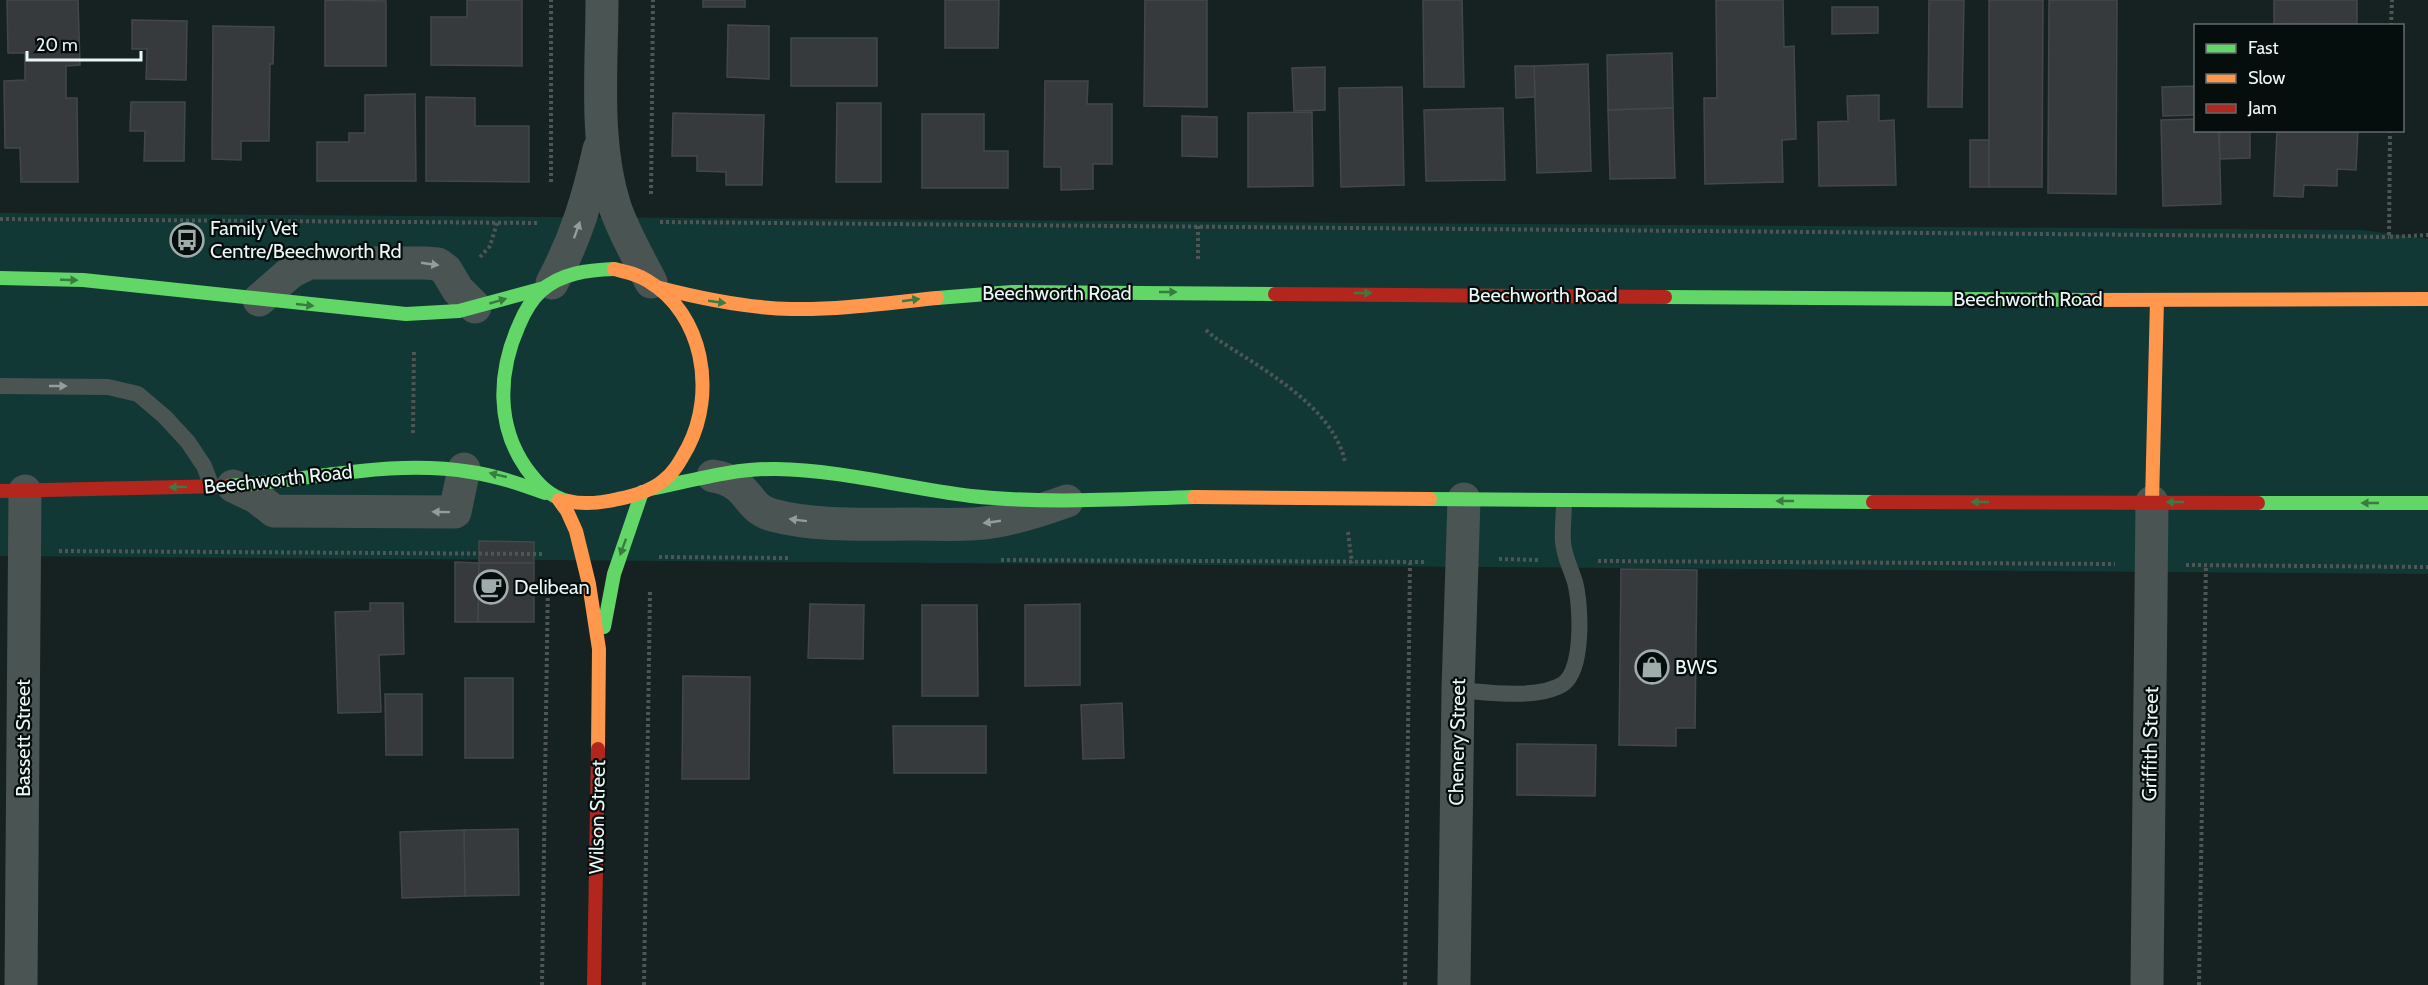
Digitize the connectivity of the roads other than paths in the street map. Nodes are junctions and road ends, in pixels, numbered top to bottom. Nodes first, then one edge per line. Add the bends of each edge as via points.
1 (602, 0) edge
2 (602, 135) junction
3 (0, 278) edge
4 (656, 285) junction
5 (548, 286) junction
6 (2428, 299) edge
7 (259, 300) junction
8 (2157, 300) junction
9 (476, 308) junction
10 (0, 386) edge
11 (464, 469) junction
12 (714, 476) junction
13 (222, 486) junction
14 (12, 491) edge
15 (646, 491) junction
16 (556, 498) junction
17 (1464, 499) junction
18 (1069, 501) junction
19 (1564, 501) junction
20 (2152, 502) junction
21 (2428, 503) edge
22 (599, 649) junction
23 (1458, 690) junction
24 (21, 985) edge
25 (594, 985) edge
26 (1454, 985) edge
27 (2147, 985) edge

1 - 2 street
2 - 4 street via 615,204 632,247
5 -> 2 street via 572,245
3 -> 7 main road via 83,280
4 - 5 main road, Beechworth Road via 623,272 602,269
4 -> 8 main road, Beechworth Road via 708,301 799,308 979,293
4 - 15 main road via 675,304 691,334 704,391 697,426 685,453 673,471
9 -> 5 main road
5 - 16 main road, Wilson Street via 526,309 514,333 502,388 506,422 518,456 535,480
6 - 8 main road, Beechworth Road
7 -> 9 main road via 417,314
7 -> 9 street via 291,272 309,263 425,263 441,266
8 - 20 main road
10 -> 13 lane via 108,387 138,394 188,442
11 - 13 main road, Beechworth Road via 362,471
11 -> 13 street via 455,512 274,511 256,497
16 -> 11 main road, Beechworth Road via 518,480
12 - 15 main road
12 - 18 main road via 758,470 803,471 972,496
18 -> 12 street via 990,522 816,522 764,512 736,483
13 -> 14 main road, Beechworth Road
14 - 24 street, Bassett Street via 24,550
15 - 16 main road via 601,502
15 -> 22 main road, Wilson Street via 619,558
16 - 22 main road, Wilson Street via 573,521 585,562
17 - 18 main road via 1214,496
17 - 19 main road
17 - 23 street, Chenery Street
20 -> 19 main road
19 - 23 lane via 1563,544 1575,585 1579,636 1573,673 1562,684 1543,691
21 -> 20 main road
20 - 27 street, Griffith Street
22 - 25 main road, Wilson Street
23 - 26 street, Chenery Street

